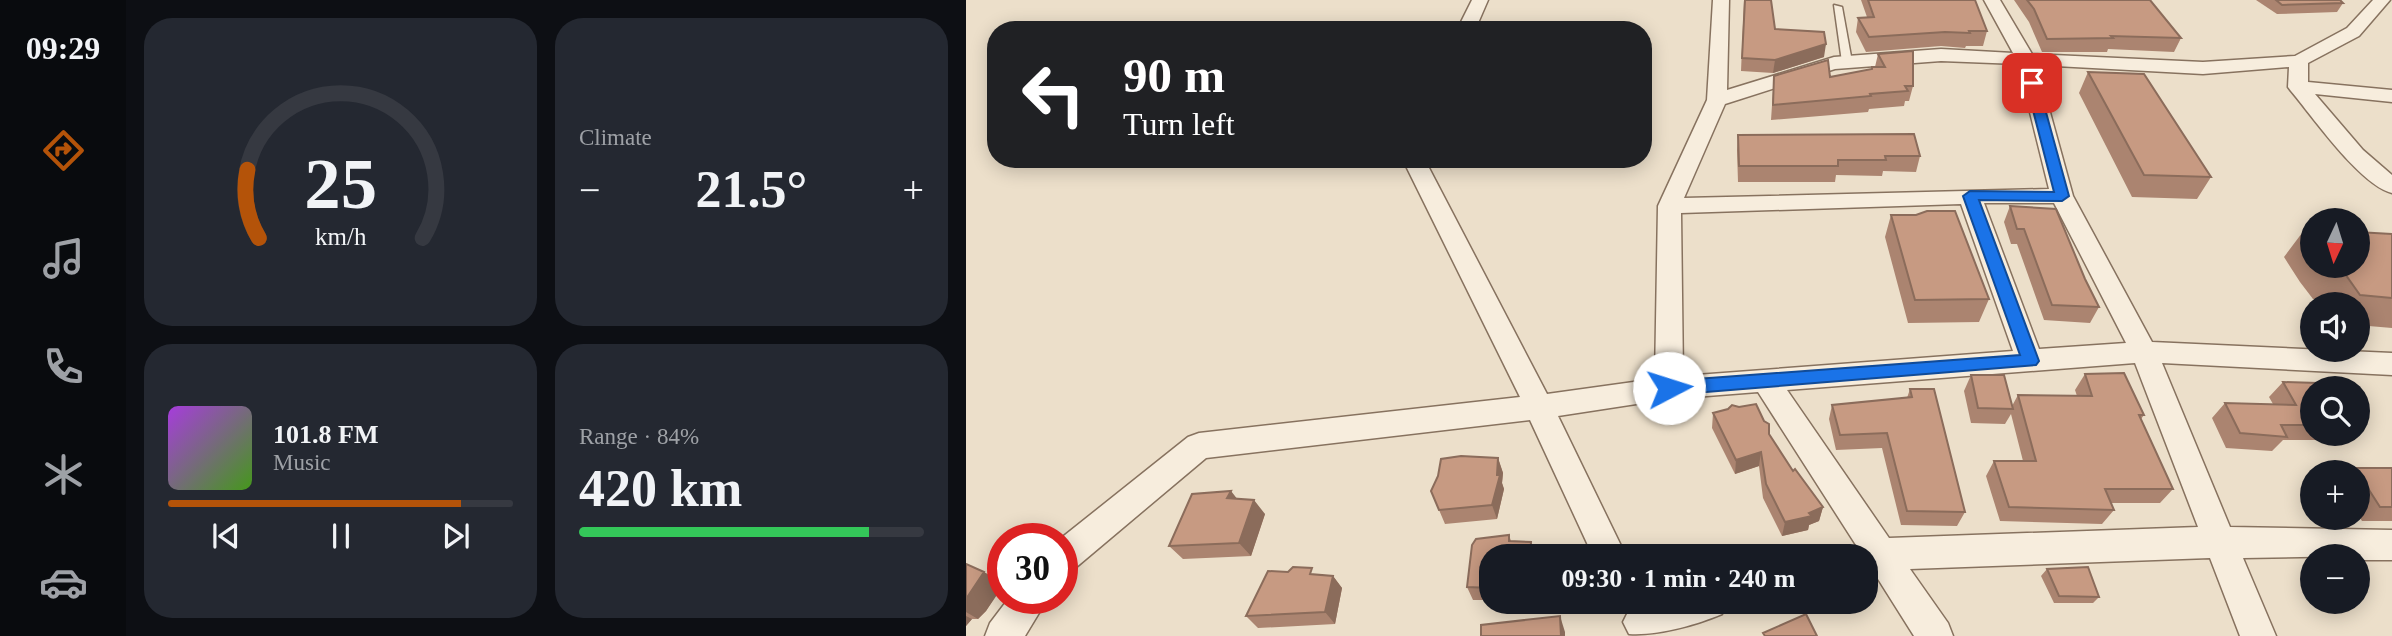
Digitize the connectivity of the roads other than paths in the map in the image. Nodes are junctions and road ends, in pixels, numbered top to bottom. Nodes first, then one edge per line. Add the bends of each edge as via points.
1 (1480, 0) edge
2 (1721, 0) edge
3 (1992, 0) edge
4 (2382, 0) edge
5 (1837, 7) dead end
6 (1470, 21) edge
7 (2026, 60) junction
8 (2298, 61) junction
9 (1847, 62) junction
10 (2298, 87) junction
11 (2392, 96) edge
12 (1717, 100) junction
13 (1418, 168) edge
14 (2392, 186) edge
15 (1970, 196) junction
16 (2062, 196) junction
17 (1669, 206) junction
18 (2144, 352) junction
19 (2030, 361) junction
20 (2392, 364) edge
21 (1765, 380) junction
22 (1669, 388) junction
23 (1539, 407) junction
24 (2220, 542) junction
25 (1604, 544) edge
26 (1865, 544) edge
27 (1078, 545) edge
28 (2392, 545) edge
29 (1878, 555) edge
30 (1878, 563) edge
31 (1019, 614) edge
32 (1663, 614) edge
33 (1640, 620) edge
34 (1003, 636) edge
35 (1935, 636) edge
36 (2258, 636) edge

1 - 6 street
2 - 12 street
3 - 7 street
4 - 8 street via 2353,32
5 - 9 lane
7 - 8 street via 2203,68
7 - 9 street via 1941,55
7 - 16 street
8 - 10 street
9 - 12 street
10 - 11 street
10 - 14 street via 2355,155
12 - 17 street
13 - 23 street
15 - 16 street
15 - 17 street
15 - 19 street
16 - 18 street
17 - 22 street
18 - 19 street
18 - 20 street
18 - 24 street
19 - 21 street
21 - 22 street
21 - 26 street
22 - 23 street
23 - 25 street
23 - 27 street via 1199,446
24 - 28 street
24 - 29 street
24 - 36 street
30 - 35 street
31 - 34 street
32 - 33 street

